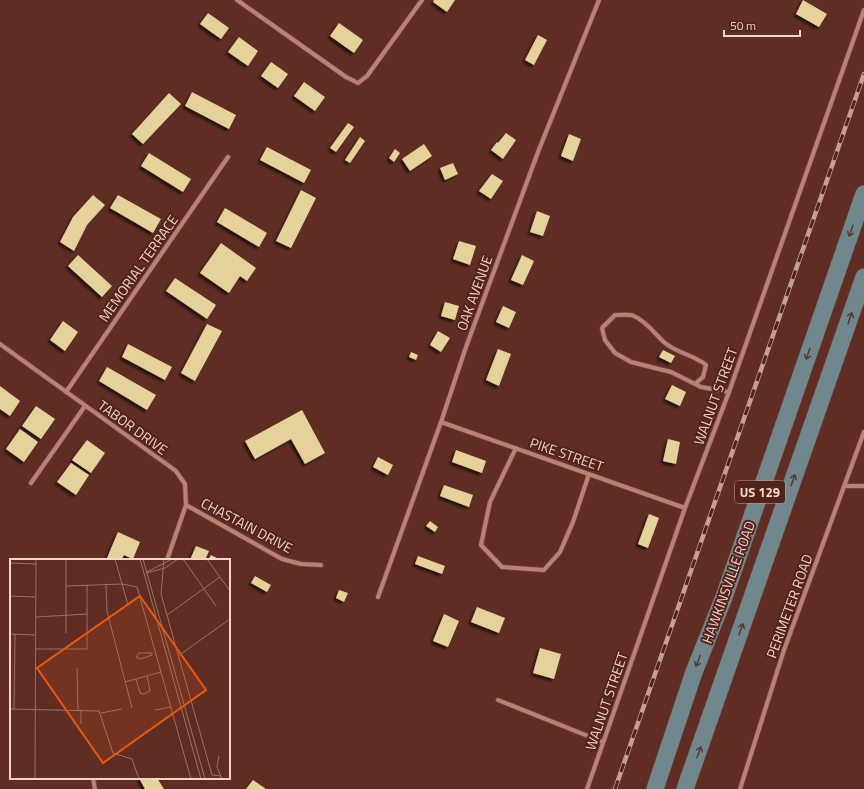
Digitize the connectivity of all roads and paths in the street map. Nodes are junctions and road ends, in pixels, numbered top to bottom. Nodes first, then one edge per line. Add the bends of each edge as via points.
1 (237, 0) edge
2 (422, 0) edge
3 (599, 0) edge
4 (864, 10) edge
5 (228, 157) dead end
6 (864, 194) edge
7 (864, 277) edge
8 (0, 344) edge
9 (695, 384) junction
10 (66, 392) junction
11 (728, 392) junction
12 (85, 406) junction
13 (442, 422) junction
14 (864, 432) edge
15 (516, 448) junction
16 (589, 474) junction
17 (31, 483) dead end
18 (845, 485) junction
19 (864, 486) edge
20 (186, 505) junction
21 (686, 508) junction
22 (168, 559) edge
23 (321, 565) dead end
24 (378, 597) dead end
25 (498, 700) dead end
26 (603, 742) junction
27 (93, 779) edge
28 (96, 789) edge
29 (587, 789) edge
30 (655, 789) edge
31 (686, 789) edge
32 (740, 789) edge

1 - 2 street via 358,83 367,76
3 - 13 street, OAK AVENUE via 533,166 466,348
4 - 11 street, WALNUT STREET
5 - 10 street, MEMORIAL TERRACE
6 -> 30 main road, HAWKINSVILLE ROAD / US 129
31 -> 7 main road, HAWKINSVILLE ROAD / US 129
8 - 10 street, TABOR DRIVE
9 - 9 street via 671,372 631,362 615,353 605,340 602,328 616,315 633,315 666,344 697,358 706,365 703,377
9 - 11 street
10 - 12 street, TABOR DRIVE
11 - 21 street, WALNUT STREET
12 - 17 street
12 - 20 street, TABOR DRIVE via 176,471 185,484
13 - 15 street, PIKE STREET
13 - 24 street, OAK AVENUE
14 - 18 street, PERIMETER ROAD
15 - 16 street, PIKE STREET
15 - 16 street via 490,502 481,545 502,566 544,570 560,552
16 - 21 street, PIKE STREET
18 - 19 street
18 - 32 street, PERIMETER ROAD via 784,650
20 - 22 street, TABOR DRIVE
20 - 23 street, CHASTAIN DRIVE via 282,559 301,564
21 - 26 street, WALNUT STREET
25 - 26 street
26 - 29 street, WALNUT STREET
27 - 28 street

